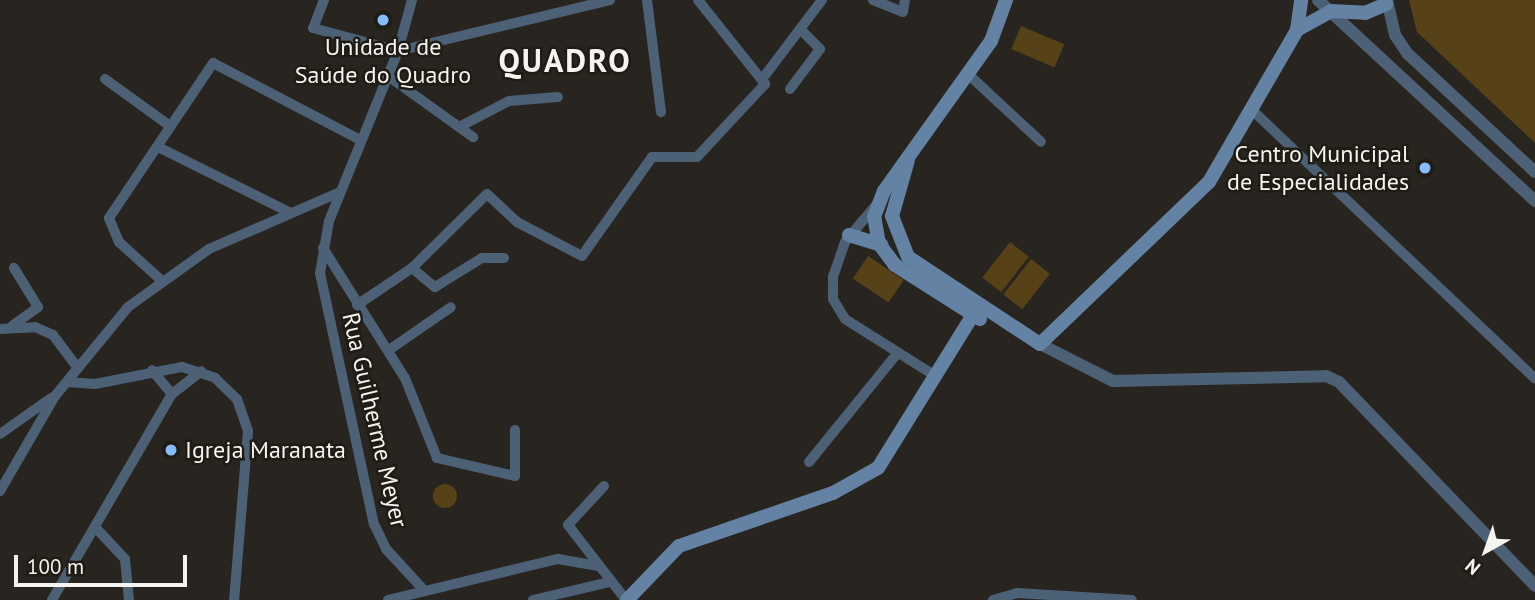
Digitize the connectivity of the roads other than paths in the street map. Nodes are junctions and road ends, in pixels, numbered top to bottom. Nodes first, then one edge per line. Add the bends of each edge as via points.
1 (324, 0) edge
2 (412, 0) edge
3 (610, 0) edge
4 (647, 0) edge
5 (698, 0) edge
6 (822, 0) edge
7 (873, 0) edge
8 (905, 0) edge
9 (1006, 0) edge
10 (1301, 0) edge
11 (1318, 0) edge
12 (1386, 2) edge
13 (1331, 11) junction
14 (1297, 30) junction
15 (803, 32) junction
16 (398, 51) junction
17 (969, 75) junction
18 (388, 76) junction
19 (763, 78) junction
20 (105, 79) dead end
21 (790, 89) dead end
22 (558, 97) dead end
23 (1252, 110) junction
24 (662, 112) dead end
25 (170, 126) junction
26 (459, 127) junction
27 (473, 137) dead end
28 (360, 140) junction
29 (1041, 142) dead end
30 (160, 148) junction
31 (908, 160) junction
32 (1535, 172) edge
33 (340, 192) junction
34 (1535, 201) edge
35 (876, 204) junction
36 (291, 213) junction
37 (849, 235) junction
38 (879, 244) junction
39 (323, 247) junction
40 (908, 257) junction
41 (505, 258) dead end
42 (13, 268) dead end
43 (412, 268) junction
44 (161, 280) junction
45 (357, 305) junction
46 (451, 307) dead end
47 (976, 311) junction
48 (12, 326) junction
49 (0, 329) edge
50 (1040, 344) junction
51 (389, 350) junction
52 (896, 355) junction
53 (78, 368) junction
54 (152, 370) junction
55 (201, 371) junction
56 (934, 375) junction
57 (1535, 379) edge
58 (67, 382) junction
59 (172, 394) junction
60 (55, 396) junction
61 (515, 430) dead end
62 (0, 434) edge
63 (809, 462) dead end
64 (604, 486) dead end
65 (0, 491) edge
66 (95, 527) junction
67 (597, 566) junction
68 (609, 582) junction
69 (1535, 586) edge
70 (422, 588) junction
71 (1112, 599) edge
72 (52, 600) edge
73 (129, 600) edge
74 (234, 600) edge
75 (388, 600) edge
76 (533, 600) edge
77 (626, 600) edge
78 (993, 600) edge
79 (1132, 600) edge

1 - 16 street via 313,28
2 - 16 street, Rua Guilherme Meyer
3 - 16 street
4 - 24 street
5 - 19 street
6 - 15 street
7 - 8 street via 900,11
9 - 17 main road
10 - 14 main road
11 - 13 street
12 - 13 main road via 1365,13
12 - 32 street via 1408,54
13 - 14 main road
13 - 34 street
14 - 23 main road
15 - 19 street
15 - 21 street via 821,48
16 - 18 street, Rua Guilherme Meyer
17 - 29 street
17 - 31 main road
18 - 26 street
18 - 28 street, Rua Guilherme Meyer
19 - 43 street via 757,100 697,157 652,157 582,256 517,222 487,194
20 - 25 street
22 - 26 street via 509,101
23 - 50 main road via 1209,182
23 - 57 street
25 - 28 street via 213,63
25 - 30 street
26 - 27 street
28 - 33 street, Rua Guilherme Meyer
30 - 36 street
30 - 44 street via 109,218 120,242
31 - 35 main road
31 - 40 main road via 892,216
33 - 36 street
33 - 39 street, Rua Guilherme Meyer
35 - 37 street
35 - 38 main road
36 - 44 street via 209,249
37 - 38 main road
37 - 52 street via 833,276 833,299 845,319
38 - 40 main road
38 - 47 main road via 895,265
39 - 45 street
39 - 70 street, Rua Guilherme Meyer via 323,290 374,524 386,549
40 - 47 main road
41 - 43 street via 482,258 435,287
42 - 48 street via 38,307
43 - 45 street
44 - 53 street via 128,307
45 - 51 street
46 - 51 street
47 - 50 main road
47 - 56 main road
48 - 49 street
48 - 53 street via 53,335
50 - 69 street via 1113,381 1326,376 1339,382
51 - 61 street via 437,458 515,476
52 - 56 street
52 - 63 street
53 - 58 street
54 - 55 street
54 - 58 street via 95,384
54 - 59 street
55 - 59 street
55 - 74 street via 237,399 248,431
56 - 77 main road via 891,453 864,479 679,546
58 - 60 street
59 - 66 street
60 - 62 street
60 - 65 street
64 - 67 street via 568,525
66 - 72 street
66 - 73 street via 125,559
67 - 68 street
67 - 70 street via 558,559
68 - 76 street
68 - 77 street
70 - 75 street
71 - 78 street via 1017,593
71 - 79 street

